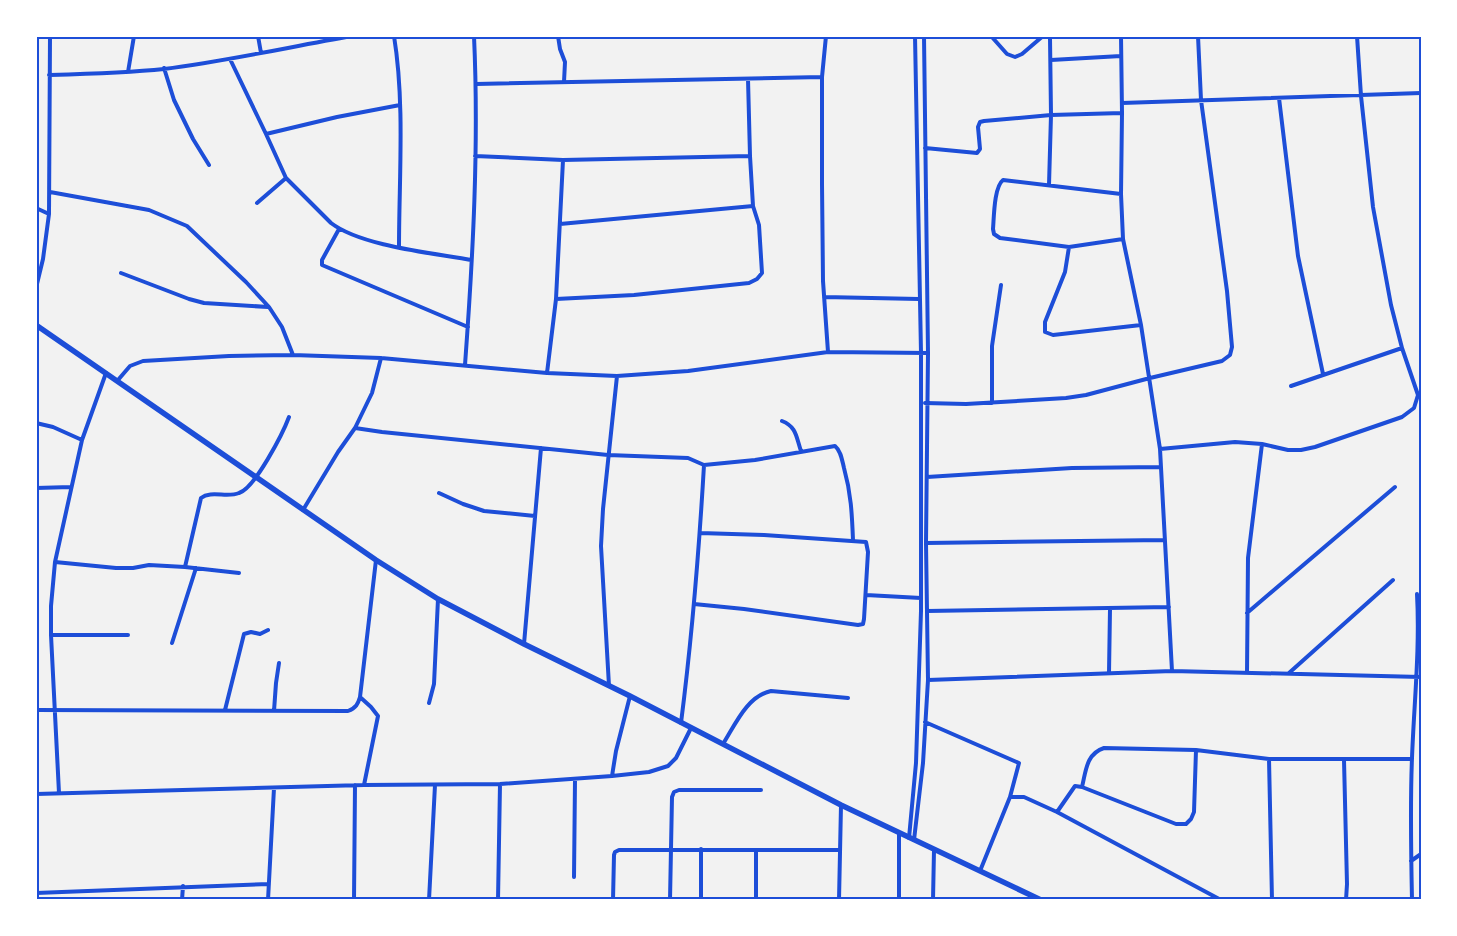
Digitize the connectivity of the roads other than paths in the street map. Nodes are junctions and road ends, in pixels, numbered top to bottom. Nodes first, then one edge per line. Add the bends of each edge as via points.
1 (50, 36) edge
2 (134, 36) edge
3 (258, 36) edge
4 (352, 36) edge
5 (394, 36) edge
6 (474, 36) edge
7 (558, 36) edge
8 (826, 36) edge
9 (915, 36) edge
10 (924, 36) edge
11 (990, 36) edge
12 (1043, 36) edge
13 (1048, 36) edge
14 (1121, 36) edge
15 (1198, 36) edge
16 (1358, 36) edge
17 (339, 37) edge
18 (261, 53) junction
19 (1122, 56) junction
20 (230, 59) junction
21 (1051, 60) junction
22 (164, 68) junction
23 (128, 72) junction
24 (49, 75) junction
25 (822, 77) junction
26 (748, 79) junction
27 (564, 82) junction
28 (476, 84) junction
29 (1421, 93) edge
30 (1361, 96) junction
31 (1280, 98) junction
32 (1201, 100) junction
33 (1122, 103) junction
34 (400, 105) junction
35 (1122, 113) junction
36 (1052, 115) junction
37 (266, 134) junction
38 (926, 148) junction
39 (475, 156) junction
40 (750, 156) junction
41 (563, 160) junction
42 (209, 165) dead end
43 (286, 178) junction
44 (1049, 185) junction
45 (50, 192) junction
46 (1120, 194) junction
47 (257, 203) dead end
48 (753, 206) junction
49 (36, 208) edge
50 (49, 214) junction
51 (560, 224) junction
52 (339, 229) junction
53 (1124, 239) junction
54 (399, 247) junction
55 (1069, 247) junction
56 (471, 260) junction
57 (120, 273) dead end
58 (1001, 285) dead end
59 (36, 288) edge
60 (824, 297) junction
61 (556, 299) junction
62 (919, 300) junction
63 (269, 307) junction
64 (36, 325) edge
65 (1141, 325) junction
66 (468, 327) junction
67 (1402, 348) junction
68 (828, 352) junction
69 (921, 353) junction
70 (928, 353) junction
71 (293, 355) junction
72 (381, 358) junction
73 (465, 365) junction
74 (106, 372) junction
75 (547, 373) junction
76 (1323, 374) junction
77 (617, 376) junction
78 (1150, 378) junction
79 (118, 380) junction
80 (1291, 386) dead end
81 (1420, 394) edge
82 (920, 403) junction
83 (992, 403) junction
84 (927, 404) junction
85 (289, 417) dead end
86 (782, 421) dead end
87 (36, 423) edge
88 (355, 428) junction
89 (82, 440) junction
90 (1262, 444) junction
91 (541, 448) junction
92 (1160, 449) junction
93 (801, 451) junction
94 (608, 455) junction
95 (704, 465) junction
96 (1161, 467) junction
97 (256, 476) junction
98 (927, 477) junction
99 (71, 487) junction
100 (1395, 487) dead end
101 (36, 488) edge
102 (439, 493) dead end
103 (303, 510) junction
104 (535, 516) junction
105 (700, 533) junction
106 (853, 540) junction
107 (1165, 540) junction
108 (926, 543) junction
109 (376, 560) junction
110 (55, 562) junction
111 (185, 567) junction
112 (196, 568) junction
113 (238, 573) dead end
114 (1393, 580) dead end
115 (1417, 594) dead end
116 (866, 595) junction
117 (438, 598) junction
118 (921, 598) junction
119 (694, 604) junction
120 (1169, 607) junction
121 (1110, 609) junction
122 (927, 611) junction
123 (1247, 613) junction
124 (1419, 615) edge
125 (268, 630) dead end
126 (50, 635) junction
127 (128, 635) dead end
128 (172, 643) dead end
129 (524, 644) junction
130 (279, 664) dead end
131 (1172, 671) junction
132 (1109, 673) junction
133 (1246, 673) junction
134 (1289, 673) junction
135 (1418, 677) edge
136 (928, 680) junction
137 (609, 686) junction
138 (630, 696) junction
139 (360, 697) junction
140 (848, 698) dead end
141 (429, 703) dead end
142 (54, 709) junction
143 (36, 710) edge
144 (226, 710) junction
145 (274, 711) junction
146 (925, 722) junction
147 (681, 723) junction
148 (691, 728) junction
149 (723, 744) junction
150 (1196, 750) junction
151 (1412, 759) junction
152 (1270, 760) junction
153 (1344, 760) junction
154 (612, 776) junction
155 (575, 780) junction
156 (500, 784) junction
157 (354, 785) junction
158 (364, 785) junction
159 (435, 785) junction
160 (1082, 787) junction
161 (274, 788) junction
162 (761, 790) dead end
163 (59, 793) junction
164 (36, 794) edge
165 (1010, 797) junction
166 (841, 805) junction
167 (1057, 812) junction
168 (900, 834) junction
169 (911, 839) junction
170 (670, 849) junction
171 (701, 849) junction
172 (756, 850) junction
173 (839, 850) junction
174 (934, 850) junction
175 (1421, 854) edge
176 (1411, 861) junction
177 (980, 871) junction
178 (574, 877) dead end
179 (269, 884) junction
180 (183, 886) junction
181 (36, 893) edge
182 (182, 900) edge
183 (268, 900) edge
184 (354, 900) edge
185 (428, 900) edge
186 (498, 900) edge
187 (613, 900) edge
188 (670, 900) edge
189 (701, 900) edge
190 (756, 900) edge
191 (839, 900) edge
192 (899, 900) edge
193 (933, 900) edge
194 (1041, 900) edge
195 (1221, 900) edge
196 (1272, 900) edge
197 (1346, 900) edge
198 (1412, 900) edge

1 - 24 street
2 - 23 street
3 - 18 street
4 - 17 street
5 - 34 street
6 - 28 street
7 - 27 street via 565,62
8 - 25 street
9 - 62 street
10 - 38 street
11 - 12 street via 1007,54 1015,57
13 - 21 street
14 - 19 street
15 - 32 street
16 - 30 street
17 - 18 street
18 - 20 street
19 - 21 street
19 - 33 street
20 - 22 street
20 - 37 street
21 - 36 street
22 - 23 street
22 - 42 street via 174,100
23 - 24 street
24 - 45 street
25 - 26 street
25 - 60 street
26 - 27 street
26 - 40 street
27 - 28 street
28 - 39 street
29 - 30 street
30 - 31 street
30 - 67 street via 1373,207
31 - 32 street
31 - 76 street via 1298,256
32 - 33 street
32 - 78 street via 1232,347 1230,355 1222,361
33 - 35 street
34 - 37 street
34 - 54 street
35 - 36 street
35 - 46 street
36 - 38 street via 980,122 980,149 977,152
36 - 44 street
37 - 43 street
38 - 70 street
39 - 41 street
39 - 56 street
40 - 41 street
40 - 48 street
41 - 51 street
43 - 47 street
43 - 52 street
44 - 46 street
44 - 55 street via 1000,181 994,234 1000,238
45 - 50 street
45 - 63 street via 149,210 187,226
46 - 53 street
48 - 51 street
48 - 61 street via 759,225 762,273 752,282 634,295
49 - 50 street
50 - 59 street
51 - 61 street
52 - 54 street via 373,242
52 - 66 street via 322,265
53 - 55 street
53 - 65 street
54 - 56 street
55 - 65 street via 1065,272 1045,332 1053,335
56 - 66 street
57 - 63 street via 204,303
58 - 83 street via 992,346
60 - 62 street
60 - 68 street
61 - 75 street
62 - 69 street
63 - 71 street via 282,327
64 - 74 main road
65 - 78 street
66 - 73 street
67 - 76 street
67 - 81 street
68 - 69 street
68 - 77 street via 688,371
69 - 70 street
69 - 82 street
70 - 84 street
71 - 72 street
71 - 79 street via 143,362 130,366
72 - 73 street
72 - 88 street via 372,393
73 - 75 street
74 - 79 main road
74 - 89 street
75 - 77 street
76 - 80 street
77 - 94 street
78 - 83 street via 1079,396
78 - 92 street
79 - 97 main road
81 - 90 street via 1414,408 1402,417 1315,447 1288,450
82 - 84 street
82 - 118 street
83 - 84 street
84 - 98 street
85 - 97 street via 272,453
86 - 93 street via 791,425
87 - 89 street via 53,426
88 - 91 street
88 - 103 street
89 - 99 street
90 - 92 street via 1235,442
90 - 123 street via 1248,558
91 - 94 street
91 - 104 street
92 - 96 street
93 - 95 street
93 - 106 street via 831,446 838,448 850,490
94 - 95 street via 688,458
94 - 137 street via 601,546
95 - 105 street
96 - 98 street via 1062,468
96 - 107 street
97 - 103 main road
97 - 111 street via 239,493 201,498
98 - 108 street
99 - 101 street
99 - 110 street
100 - 123 street
102 - 104 street via 484,511
103 - 109 main road
104 - 129 street
105 - 106 street
105 - 119 street
106 - 116 street via 864,540 868,545
107 - 108 street
107 - 120 street
108 - 122 street
109 - 117 main road
109 - 139 street
110 - 111 street via 116,568
110 - 126 street
111 - 112 street
112 - 113 street
112 - 128 street
114 - 134 street
115 - 124 street
116 - 118 street
116 - 119 street via 862,625
117 - 129 main road
117 - 141 street via 434,684
118 - 169 street
119 - 147 street
120 - 121 street
120 - 131 street
121 - 122 street
121 - 132 street
122 - 136 street
123 - 133 street
124 - 135 street
125 - 144 street via 260,634 244,634
126 - 127 street
126 - 142 street
129 - 137 main road
130 - 145 street
131 - 132 street
131 - 133 street
132 - 136 street
133 - 134 street
134 - 135 street
135 - 151 street
136 - 146 street
137 - 138 main road
138 - 147 main road
138 - 154 street
139 - 145 street via 355,707 348,711
139 - 158 street via 378,716
140 - 149 street via 763,692 747,707
142 - 143 street
142 - 144 street
142 - 163 street
144 - 145 street
146 - 165 street via 1019,763
146 - 169 street
147 - 148 main road
148 - 149 main road
148 - 154 street via 676,758 668,766 649,772
149 - 166 main road
150 - 152 street
150 - 160 street via 1104,748 1090,757
150 - 160 street via 1194,812 1186,824 1176,824
151 - 153 street
151 - 176 street
152 - 153 street
152 - 196 street
153 - 197 street
154 - 155 street
155 - 156 street
155 - 178 street
156 - 159 street
156 - 186 street
157 - 158 street
157 - 161 street
157 - 184 street
158 - 159 street
159 - 185 street
160 - 167 street via 1075,786
161 - 163 street
161 - 179 street
162 - 170 street via 675,791
163 - 164 street
165 - 167 street via 1024,797
165 - 177 street
166 - 168 main road
166 - 173 street
167 - 195 street
168 - 169 main road
168 - 192 street
169 - 174 main road
170 - 171 street
170 - 187 street via 615,852
170 - 188 street
171 - 172 street
171 - 189 street
172 - 173 street
172 - 190 street
173 - 191 street
174 - 177 main road
174 - 193 street
175 - 176 street
176 - 198 street
177 - 194 main road
179 - 180 street
179 - 183 street
180 - 181 street
180 - 182 street

